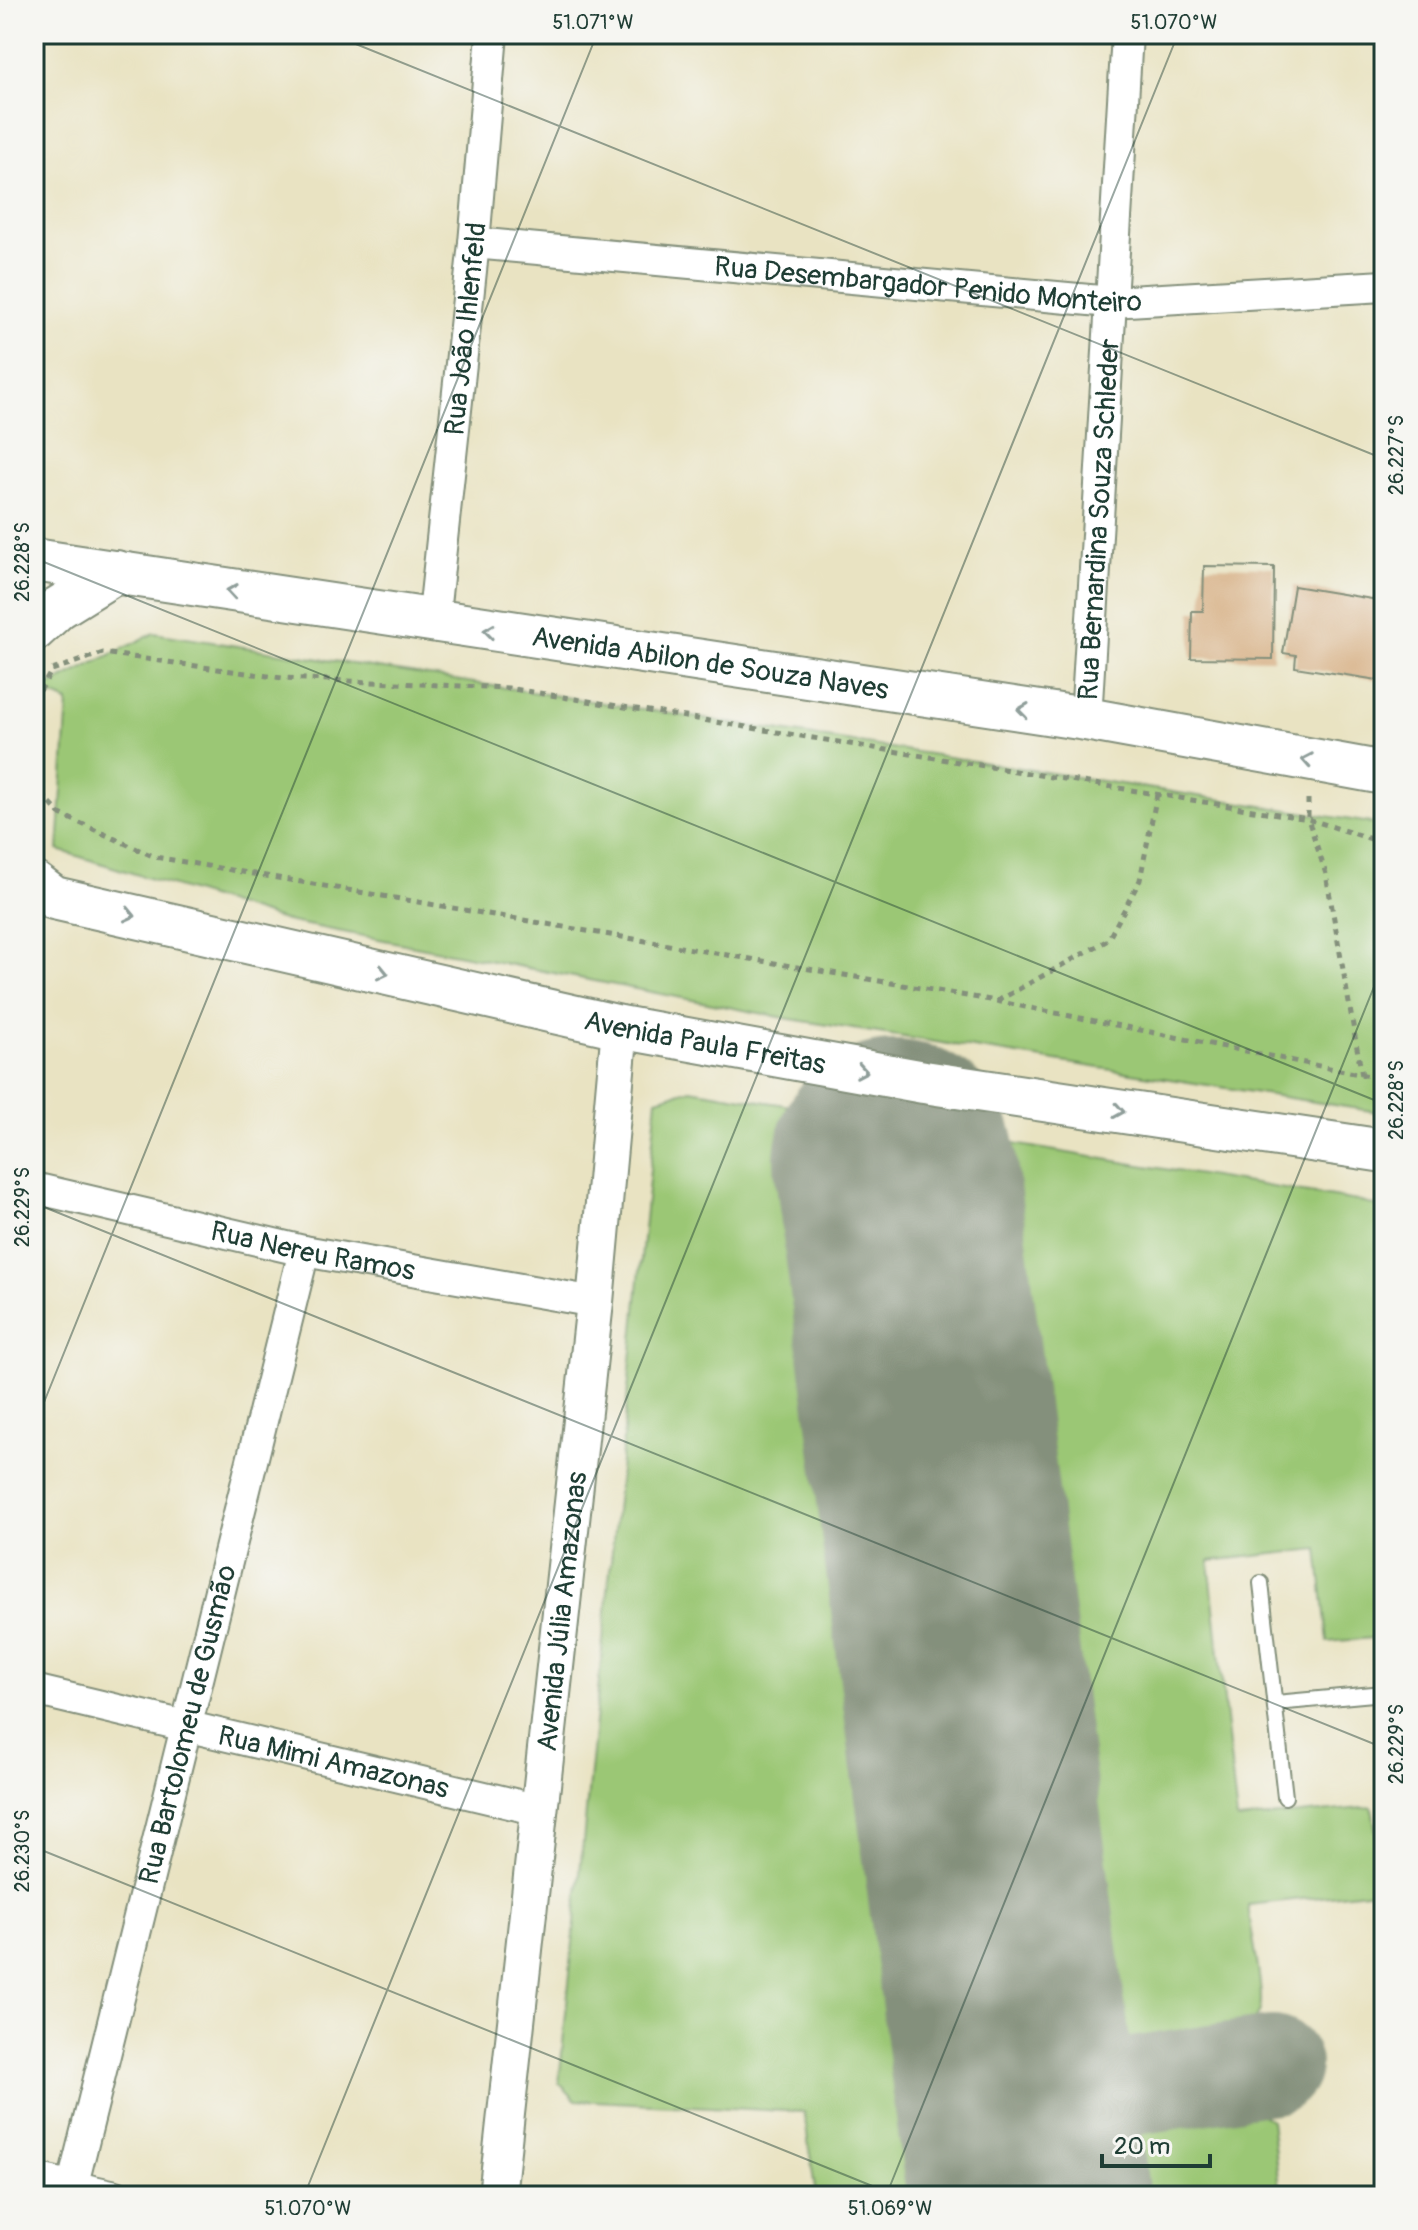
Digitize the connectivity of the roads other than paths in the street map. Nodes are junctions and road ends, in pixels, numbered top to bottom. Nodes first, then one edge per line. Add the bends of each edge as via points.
1 (492, 34) edge
2 (1127, 34) edge
3 (474, 243) junction
4 (1384, 286) edge
5 (1111, 302) junction
6 (34, 560) edge
7 (116, 572) junction
8 (433, 623) junction
9 (34, 630) edge
10 (1086, 719) junction
11 (1384, 773) edge
12 (39, 884) edge
13 (620, 1027) junction
14 (1384, 1151) edge
15 (34, 1188) edge
16 (304, 1251) junction
17 (595, 1302) junction
18 (1261, 1583) dead end
19 (34, 1690) edge
20 (1384, 1693) edge
21 (1276, 1703) junction
22 (186, 1726) junction
23 (1285, 1797) dead end
24 (539, 1810) junction
25 (34, 2178) edge
26 (71, 2191) edge
27 (116, 2196) edge
28 (497, 2196) edge

1 - 3 street, Rua João Ihlenfeld
2 - 5 street, Rua Bernardina Souza Schleder
3 - 5 street, Rua Desembargador Penido Monteiro
3 - 8 street, Rua João Ihlenfeld
4 - 5 street, Rua Desembargador Penido Monteiro
5 - 10 street, Rua Bernardina Souza Schleder
6 - 7 main road, Avenida Abilon de Souza Naves
8 -> 7 main road, Avenida Abilon de Souza Naves
7 - 9 main road via 58,608
10 -> 8 main road, Avenida Abilon de Souza Naves
11 -> 10 main road, Avenida Abilon de Souza Naves
12 -> 13 main road, Avenida Paula Freitas
13 -> 14 main road, Avenida Paula Freitas via 924,1082
13 - 17 street, Avenida Júlia Amazonas
15 - 16 street, Rua Nereu Ramos
16 - 17 street, Rua Nereu Ramos
16 - 22 street, Rua Bartolomeu de Gusmão
17 - 24 street, Avenida Júlia Amazonas
18 - 21 lane
19 - 22 street, Rua Mimi Amazonas
20 - 21 lane
21 - 23 lane
22 - 24 street, Rua Mimi Amazonas
22 - 26 street, Rua Bartolomeu de Gusmão
24 - 28 street, Avenida Júlia Amazonas
25 - 26 street
26 - 27 street

